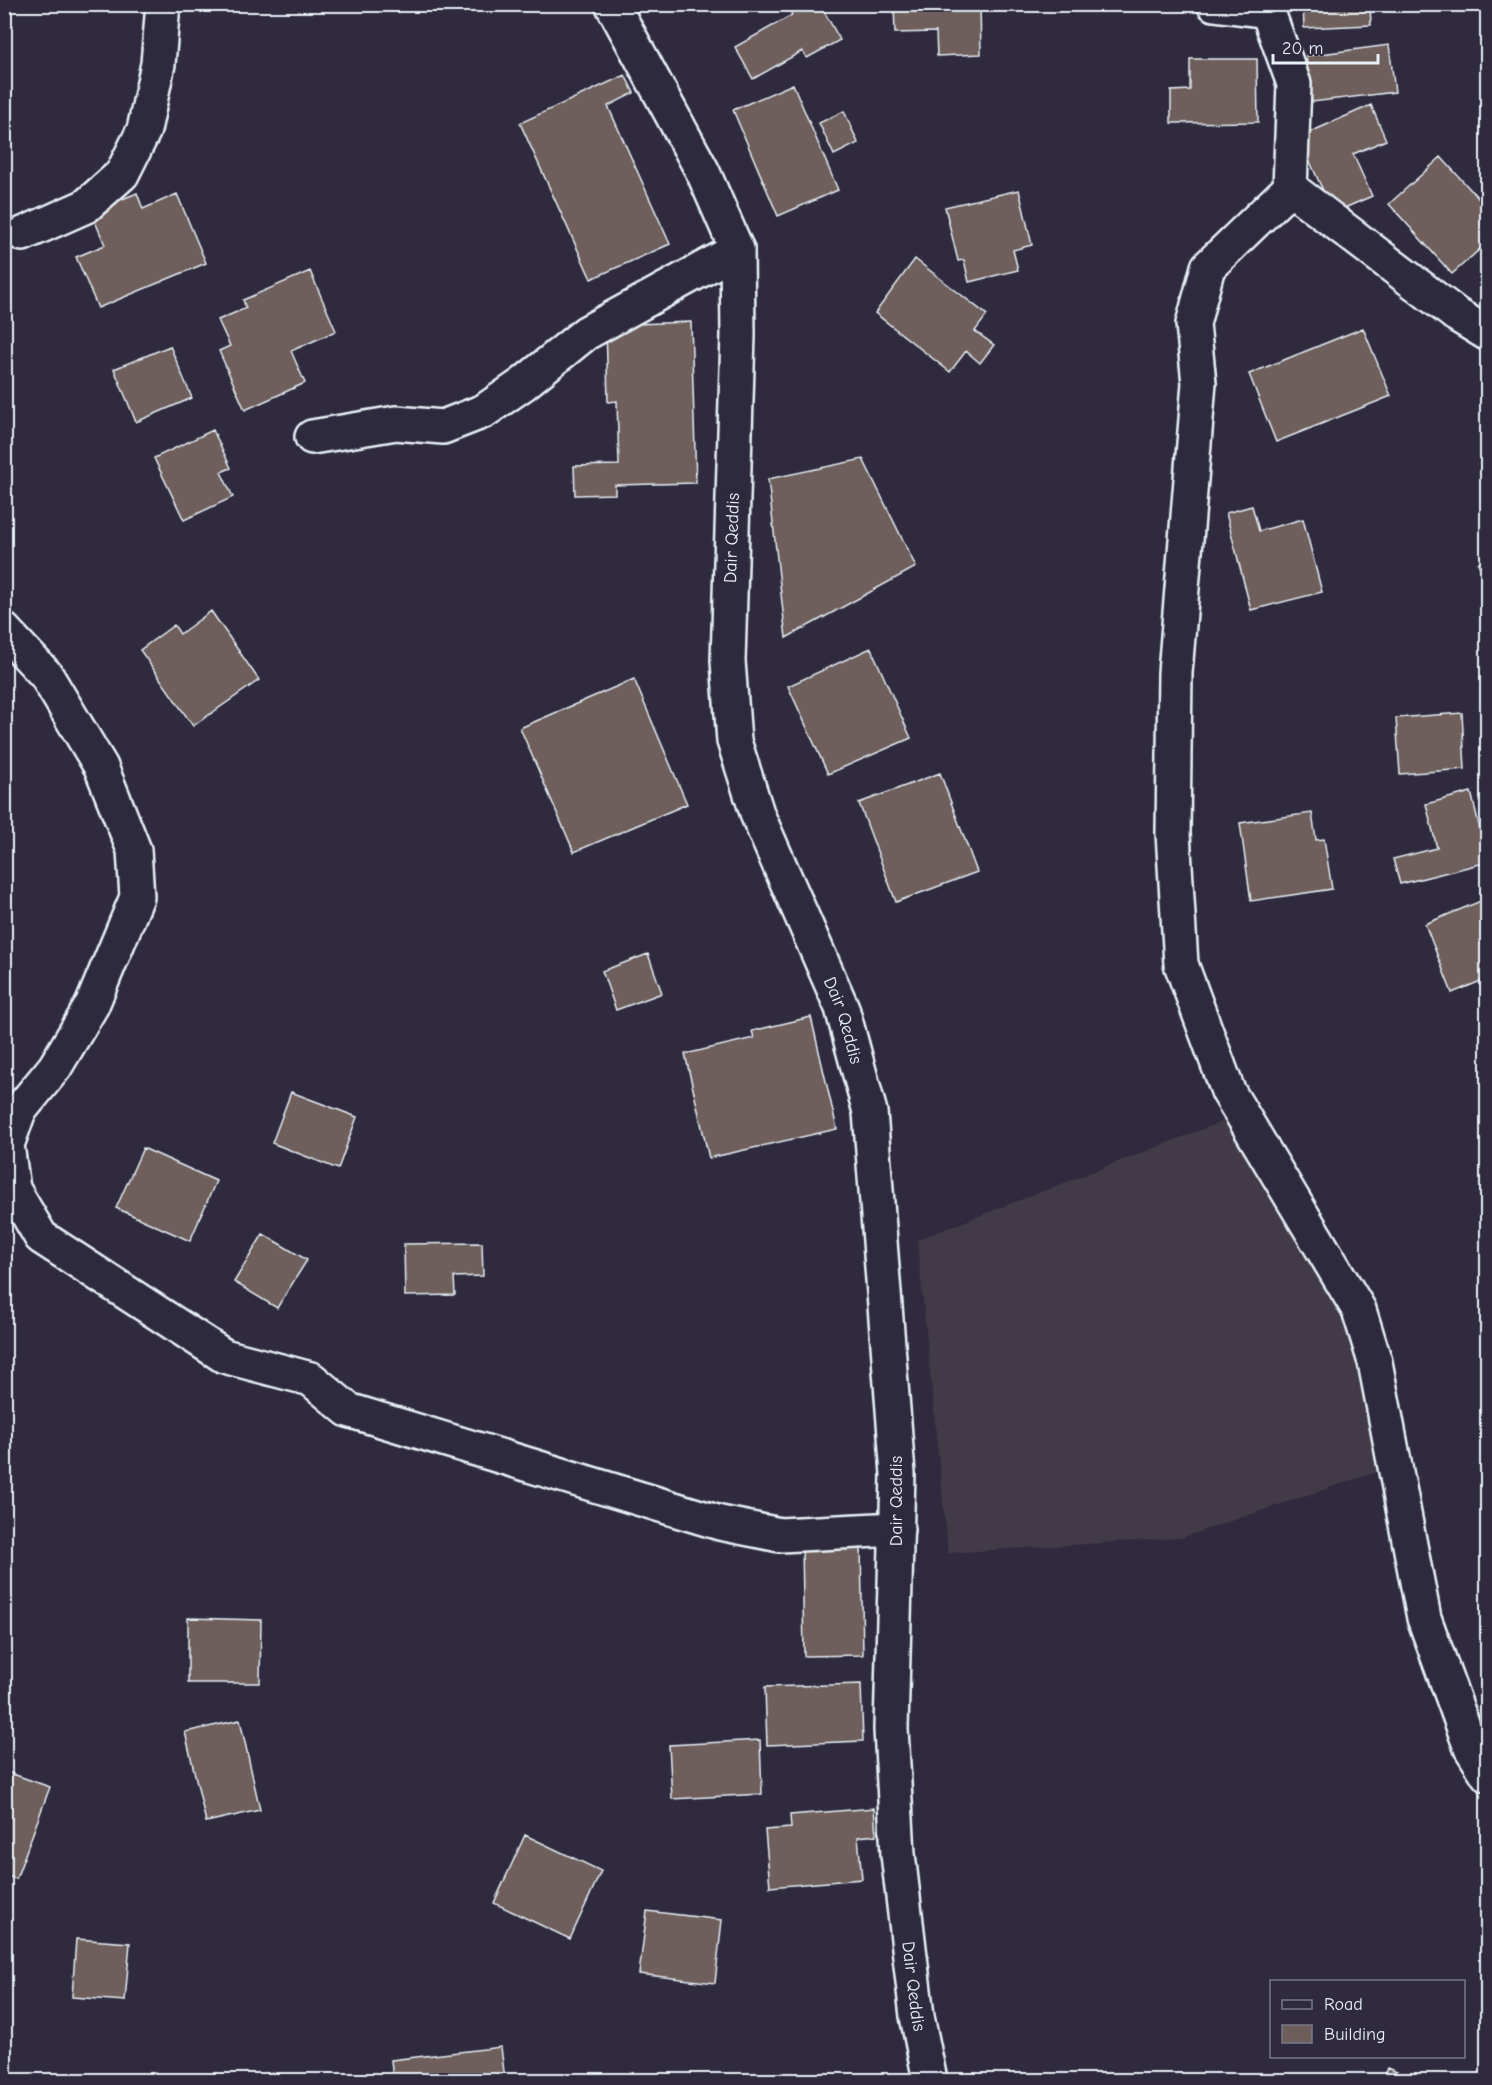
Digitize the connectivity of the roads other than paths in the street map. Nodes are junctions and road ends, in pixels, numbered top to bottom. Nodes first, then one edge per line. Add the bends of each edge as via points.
1 (163, 4) edge
2 (612, 4) edge
3 (1214, 4) edge
4 (1266, 8) edge
5 (1290, 188) junction
6 (23, 234) dead end
7 (737, 250) junction
8 (1488, 334) edge
9 (312, 437) dead end
10 (4, 630) edge
11 (897, 1529) junction
12 (1488, 1775) edge
13 (930, 2080) edge

1 - 6 street via 158,64 144,130 122,174 86,206
2 - 7 street, Dair Qeddis via 703,172
3 - 4 street
4 - 5 street via 1294,84
5 - 8 street via 1457,315
5 - 12 street via 1208,267 1193,324 1199,383 1175,673 1173,832 1180,964 1228,1091 1359,1310 1375,1362 1424,1618 1471,1748
7 - 9 street via 586,333 484,411 443,427 396,423
7 - 11 street, Dair Qeddis via 728,661 734,741 759,816 842,1008 870,1112 898,1474
10 - 11 street via 46,675 101,767 134,850 137,897 92,1005 55,1067 19,1111 7,1145 13,1189 41,1237 224,1356 311,1379 348,1410 720,1523 780,1535
11 - 13 street, Dair Qeddis via 891,1741 898,1854 917,2016

